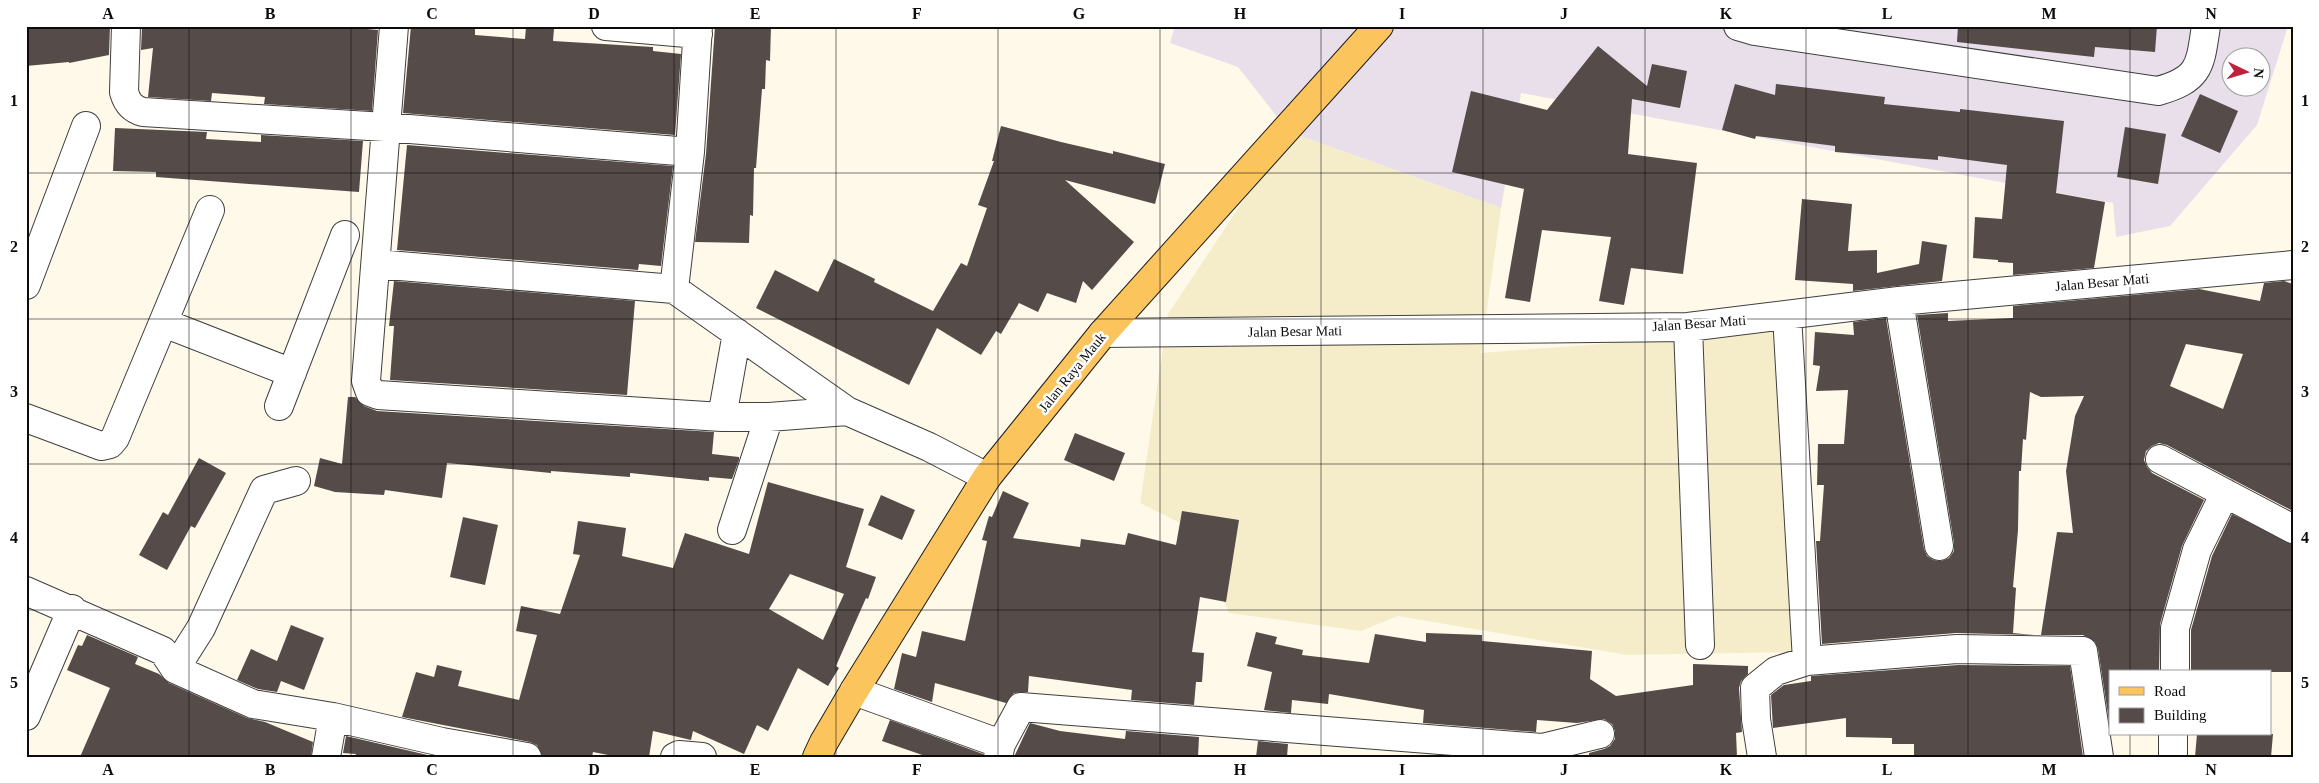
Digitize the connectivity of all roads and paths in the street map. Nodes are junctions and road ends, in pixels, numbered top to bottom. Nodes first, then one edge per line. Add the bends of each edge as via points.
1 (126, 26) edge
2 (394, 26) edge
3 (606, 26) edge
4 (1379, 26) edge
5 (1738, 26) edge
6 (2206, 26) edge
7 (698, 30) edge
8 (86, 126) dead end
9 (385, 127) junction
10 (690, 152) junction
11 (210, 210) dead end
12 (345, 235) dead end
13 (376, 264) junction
14 (2293, 265) edge
15 (26, 285) edge
16 (674, 289) junction
17 (1898, 301) junction
18 (1787, 315) junction
19 (164, 323) junction
20 (1688, 327) junction
21 (737, 333) junction
22 (1103, 333) junction
23 (292, 373) junction
24 (280, 406) dead end
25 (847, 411) junction
26 (722, 417) junction
27 (769, 417) junction
28 (26, 418) edge
29 (2160, 459) dead end
30 (987, 477) junction
31 (296, 481) dead end
32 (2225, 493) junction
33 (2293, 529) edge
34 (732, 530) dead end
35 (1939, 546) dead end
36 (26, 591) edge
37 (72, 609) junction
38 (1700, 645) dead end
39 (1807, 661) junction
40 (175, 669) junction
41 (2175, 670) edge
42 (854, 692) junction
43 (26, 716) edge
44 (333, 717) junction
45 (1600, 734) dead end
46 (441, 749) edge
47 (1000, 750) edge
48 (326, 757) edge
49 (527, 757) edge
50 (675, 757) edge
51 (702, 757) edge
52 (818, 757) edge
53 (1762, 757) edge
54 (2099, 757) edge

1 - 9 street via 124,92 126,100 136,110
2 - 9 street
3 - 7 street
4 - 22 main road, Jalan Raya Mauk
5 - 6 street via 2158,91 2186,79 2197,69
7 - 10 street
8 - 15 street
9 - 10 street
9 - 13 street
10 - 16 street
11 - 19 street
12 - 23 street
13 - 16 street
13 - 26 street via 366,381 374,394
14 - 17 street, Jalan Besar Mati
16 - 21 street
17 - 18 street, Jalan Besar Mati
17 - 35 street
18 - 20 street, Jalan Besar Mati
18 - 39 street
19 - 23 street
19 - 28 street via 116,438 110,444 101,446
20 - 22 street, Jalan Besar Mati
20 - 38 street
21 - 25 street
21 - 26 street
22 - 30 main road, Jalan Raya Mauk
23 - 24 street
25 - 27 street
25 - 30 street
26 - 27 street
27 - 34 street
29 - 32 street
30 - 42 main road, Jalan Raya Mauk
31 - 40 street via 264,490 201,628
32 - 33 street
32 - 41 street via 2197,550 2176,628
36 - 37 street
37 - 40 street via 163,651
37 - 43 street
39 - 53 street via 1776,671 1755,688
39 - 54 street via 1957,649 2084,651
40 - 44 street via 253,704
42 - 47 street
42 - 52 main road, Jalan Raya Mauk
44 - 46 street
44 - 48 street
45 - 47 street via 1542,748 1021,707
46 - 49 street
50 - 51 street

